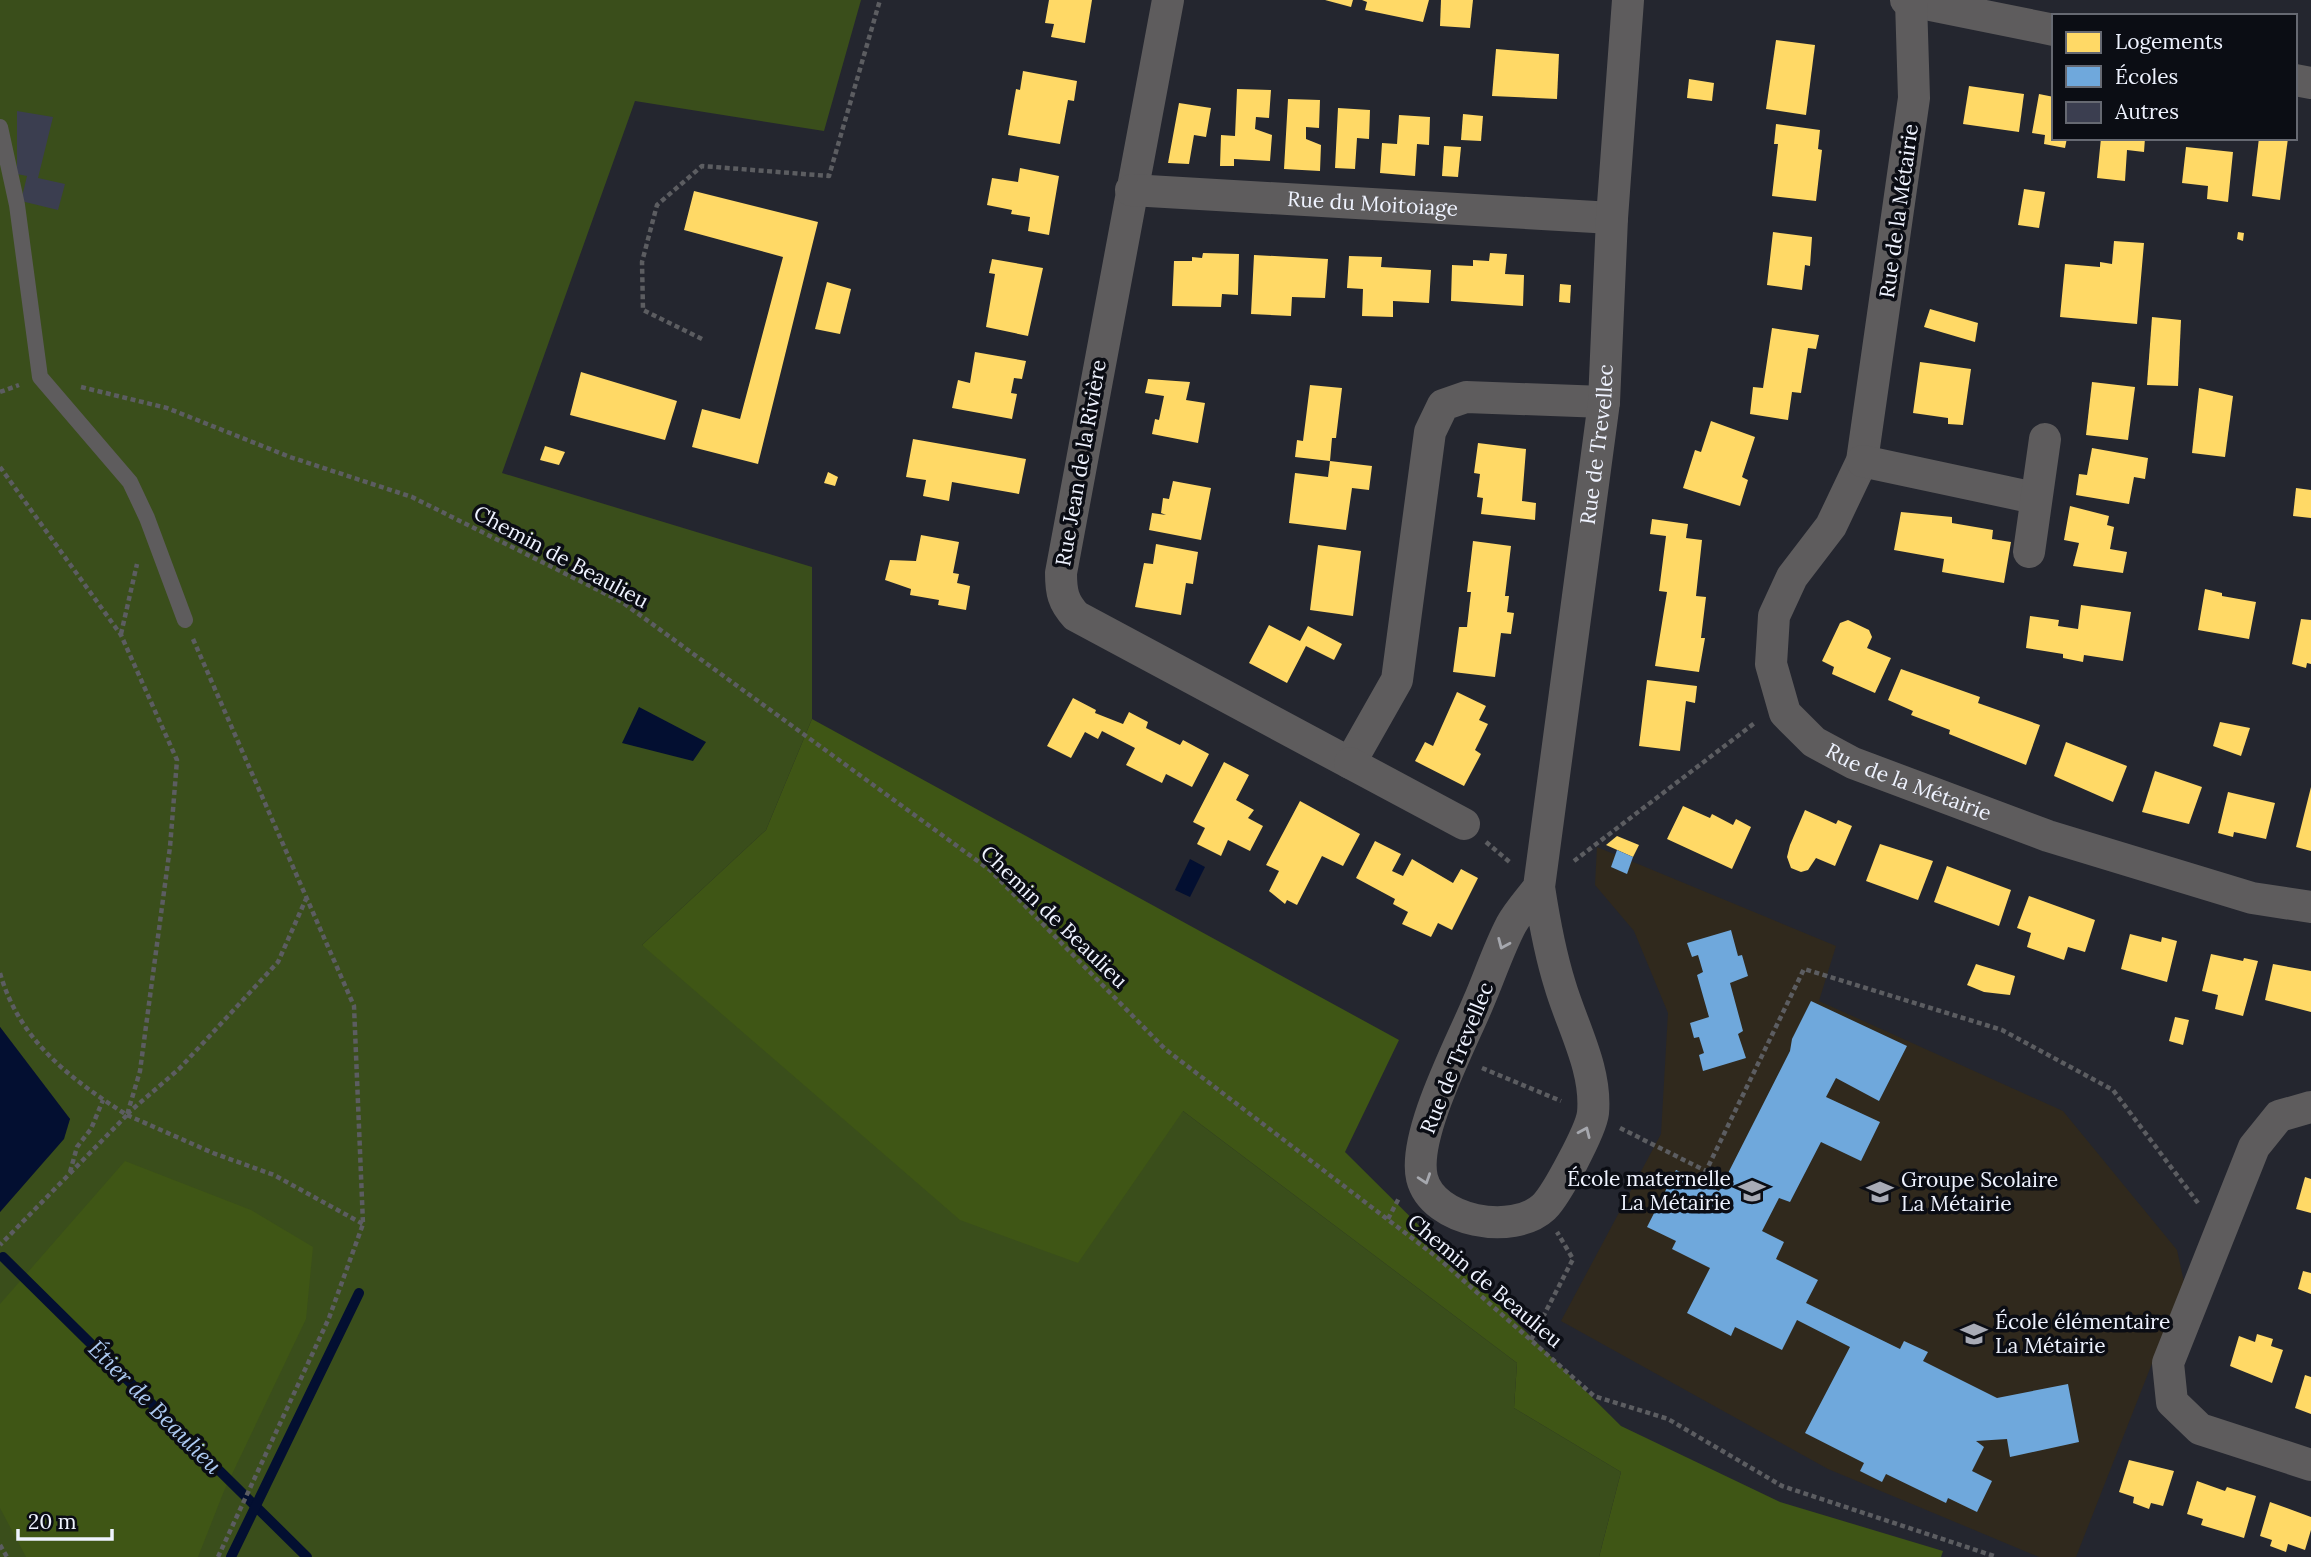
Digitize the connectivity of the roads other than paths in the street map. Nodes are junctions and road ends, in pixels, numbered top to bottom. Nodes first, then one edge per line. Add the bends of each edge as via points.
1 (1168, 0) edge
2 (1628, 0) edge
3 (1909, 1) edge
4 (2052, 30) edge
5 (0, 127) edge
6 (1131, 190) junction
7 (1612, 218) junction
8 (1604, 402) junction
9 (2045, 439) dead end
10 (1862, 461) junction
11 (2035, 498) junction
12 (2029, 552) dead end
13 (185, 620) road end
14 (1350, 763) junction
15 (1464, 824) road end
16 (1539, 887) junction
17 (2311, 907) edge
18 (2311, 1107) edge
19 (2311, 1465) edge

1 - 6 street, Rue Jean de la Rivière
2 - 7 street, Rue de Trevellec
3 - 4 street
3 - 10 street, Rue de la Métairie via 1914,98
5 - 13 lane via 17,205 40,377 130,482
6 - 7 street, Rue du Moitoiage
6 - 14 street, Rue Jean de la Rivière via 1061,573 1065,605 1088,625
7 - 8 street, Rue de Trevellec
8 - 14 street via 1466,397 1443,405 1430,432 1396,680
8 - 16 street, Rue de Trevellec
9 - 11 street
10 - 11 street
10 - 17 street, Rue de la Métairie via 1831,526 1792,577 1774,616 1771,664 1785,713 1814,742 1853,763 2048,836 2252,898
11 - 12 street
14 - 15 street, Rue Jean de la Rivière
16 -> 16 street, Rue de Trevellec via 1511,924 1431,1115 1420,1157 1422,1180 1439,1205 1471,1219 1520,1219 1544,1208 1564,1179 1593,1114 1588,1065 1553,962
18 - 19 street via 2279,1116 2254,1147 2168,1363 2172,1402 2200,1429

